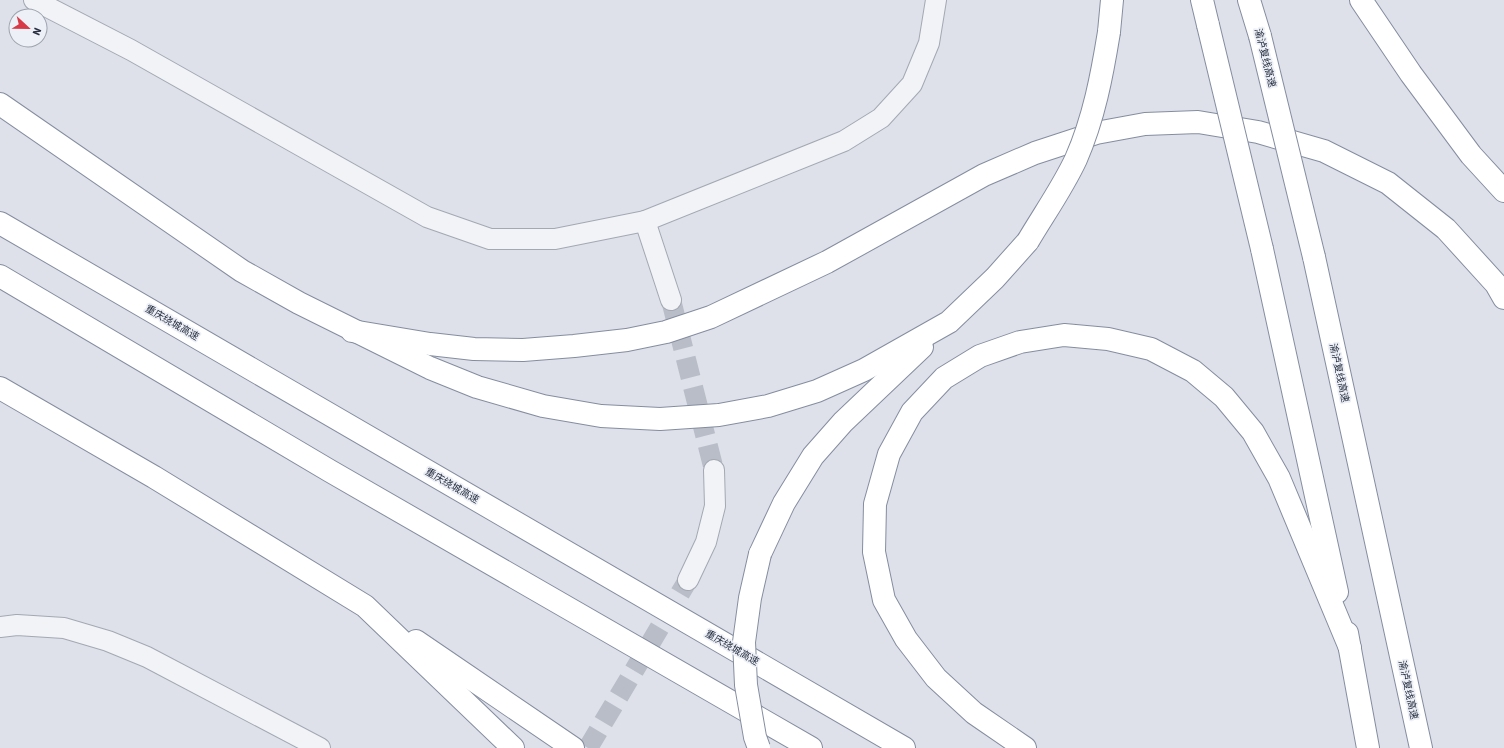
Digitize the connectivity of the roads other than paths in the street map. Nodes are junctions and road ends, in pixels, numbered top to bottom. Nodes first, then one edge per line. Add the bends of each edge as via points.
1 (34, 0) edge
2 (936, 0) edge
3 (1112, 0) edge
4 (1202, 0) edge
5 (1250, 0) edge
6 (1361, 0) edge
7 (0, 104) edge
8 (1471, 155) junction
9 (1504, 191) edge
10 (1504, 198) edge
11 (0, 215) edge
12 (645, 221) junction
13 (0, 223) edge
14 (42, 247) junction
15 (0, 276) edge
16 (1504, 298) edge
17 (671, 300) tunnel mouth
18 (950, 322) junction
19 (352, 331) junction
20 (0, 388) edge
21 (714, 470) tunnel mouth
22 (688, 580) tunnel mouth
23 (365, 606) junction
24 (0, 627) edge
25 (1350, 648) junction
26 (320, 748) edge
27 (512, 748) edge
28 (573, 748) edge
29 (759, 748) edge
30 (811, 748) edge
31 (904, 748) edge
32 (1025, 748) edge
33 (1368, 748) edge
34 (1420, 748) edge

1 - 12 street via 131,50 427,217 490,239 555,239
2 - 12 street via 929,43 912,84 882,118 844,141
3 - 18 highway, bridge via 1101,77 1092,115 1076,159 1028,241
4 - 25 highway, bridge via 1262,249
5 - 34 highway, 渝泸复线高速, bridge via 1314,257
6 - 8 highway via 1411,74
7 - 19 highway via 242,271
8 - 9 highway
8 - 10 highway
11 - 14 highway
12 - 17 street
13 - 14 highway, 重庆绕城高速
14 - 31 highway, 重庆绕城高速
15 - 30 highway via 330,471
16 - 19 highway via 1496,284 1446,229 1388,183 1324,152 1258,132 1191,122 1145,124 1096,133 1035,154 984,175 827,262 710,317 666,332 620,341 523,350 430,344
18 - 19 highway via 864,370 817,391 768,406 719,416 660,420 601,416 543,406 477,387
18 - 29 highway, bridge via 843,422 813,456 784,503 760,554 744,642 746,685
20 - 23 highway via 154,477
21 - 22 street via 715,506 706,542
23 - 27 highway
23 - 28 highway
24 - 26 street via 64,628 108,641 147,657
25 - 32 highway via 1279,478 1253,432 1224,396 1193,371 1150,349 1108,339 1064,335 1020,342 980,356 944,378 912,412 889,454 875,504 874,552 884,600 910,645 936,678 974,713
25 - 33 highway

